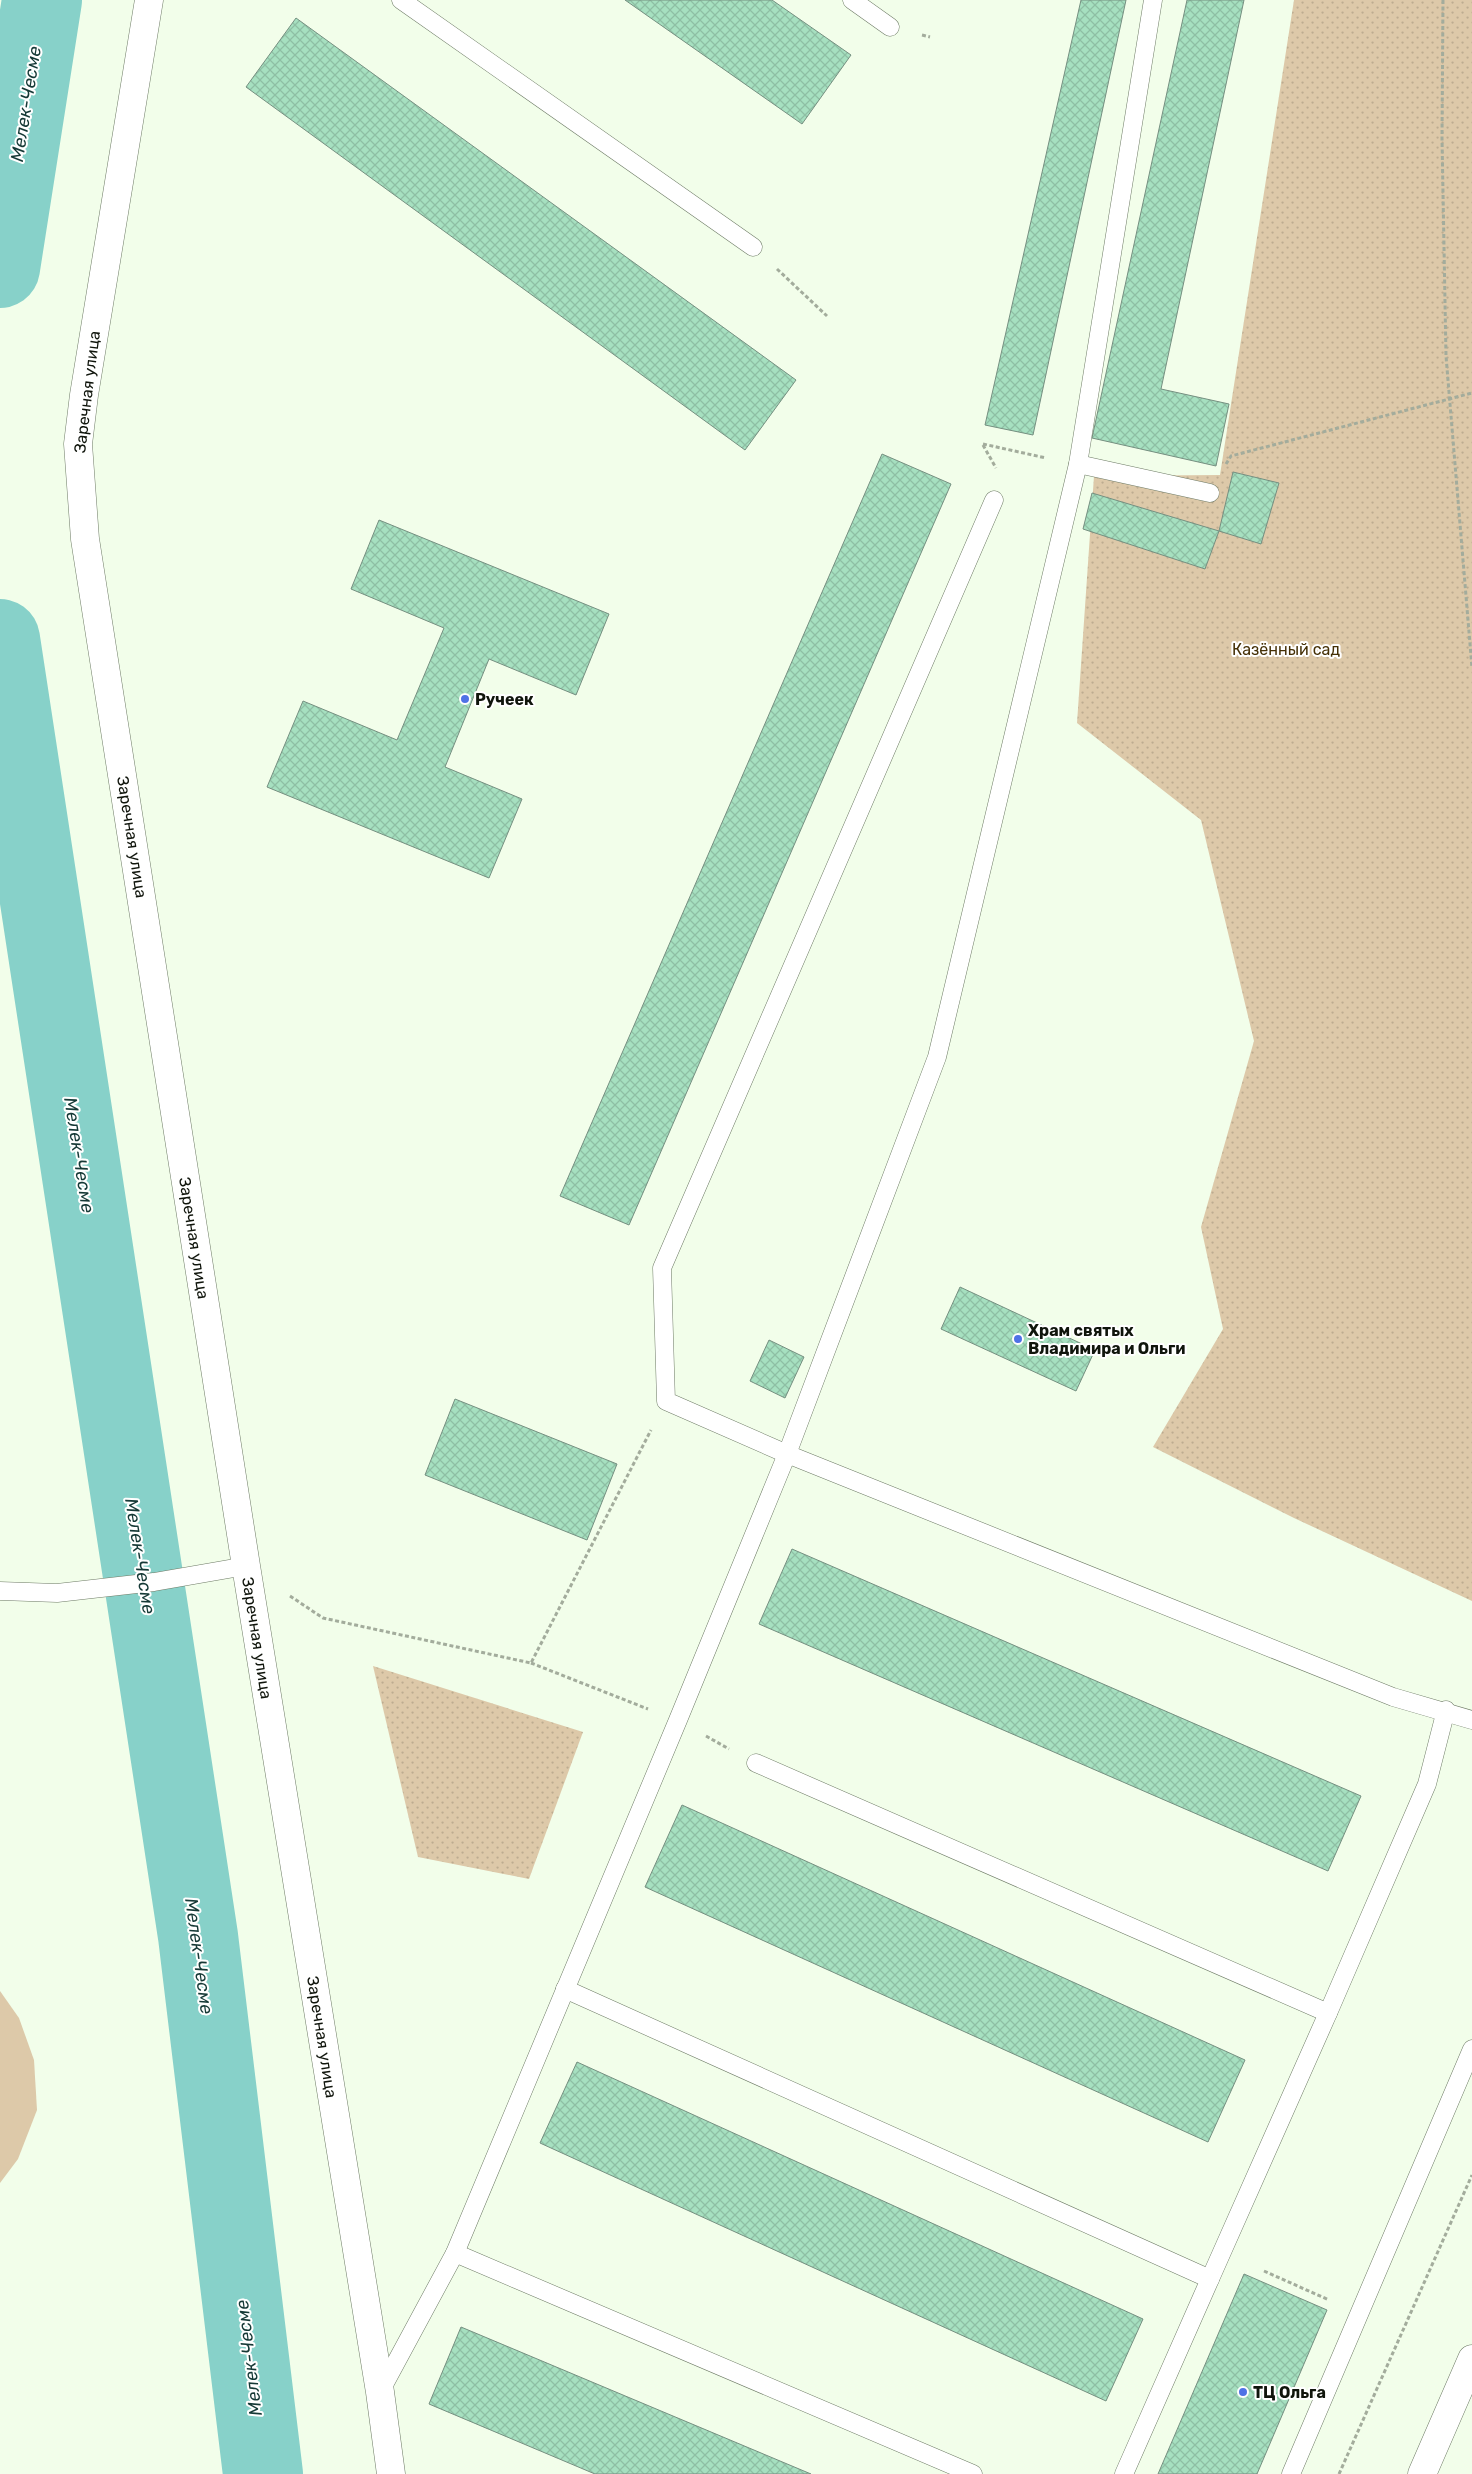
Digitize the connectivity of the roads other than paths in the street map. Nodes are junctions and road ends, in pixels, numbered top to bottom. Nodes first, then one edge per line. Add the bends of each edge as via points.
1 (149, 0) edge
2 (401, 0) edge
3 (852, 0) edge
4 (1153, 0) edge
5 (890, 27) dead end
6 (753, 247) road end
7 (1078, 464) junction
8 (1210, 493) road end
9 (994, 500) dead end
10 (787, 1454) junction
11 (246, 1566) junction
12 (0, 1591) edge
13 (1446, 1710) junction
14 (1472, 1720) edge
15 (756, 1763) road end
16 (565, 1989) junction
17 (1328, 2013) junction
18 (1472, 2049) edge
19 (455, 2253) junction
20 (1210, 2279) junction
21 (1472, 2359) edge
22 (380, 2392) junction
23 (391, 2474) edge
24 (973, 2474) edge
25 (1124, 2474) edge
26 (1291, 2474) edge
27 (1422, 2474) edge

1 - 11 street, Заречная улица via 84,395 78,444 80,487 86,549
2 - 6 lane
3 - 5 lane
4 - 7 lane
7 - 8 lane
7 - 10 lane via 937,1057
9 - 10 lane via 662,1268 666,1401
10 - 13 lane via 1393,1697
10 - 16 lane
11 - 12 lane via 154,1582 56,1593
11 - 22 street, Заречная улица
13 - 14 lane
13 - 17 lane via 1427,1784
15 - 17 lane
16 - 19 lane
16 - 20 lane
17 - 20 lane
18 - 26 lane
19 - 22 lane
19 - 24 lane
20 - 25 lane
21 - 27 street
22 - 23 street, Заречная улица

